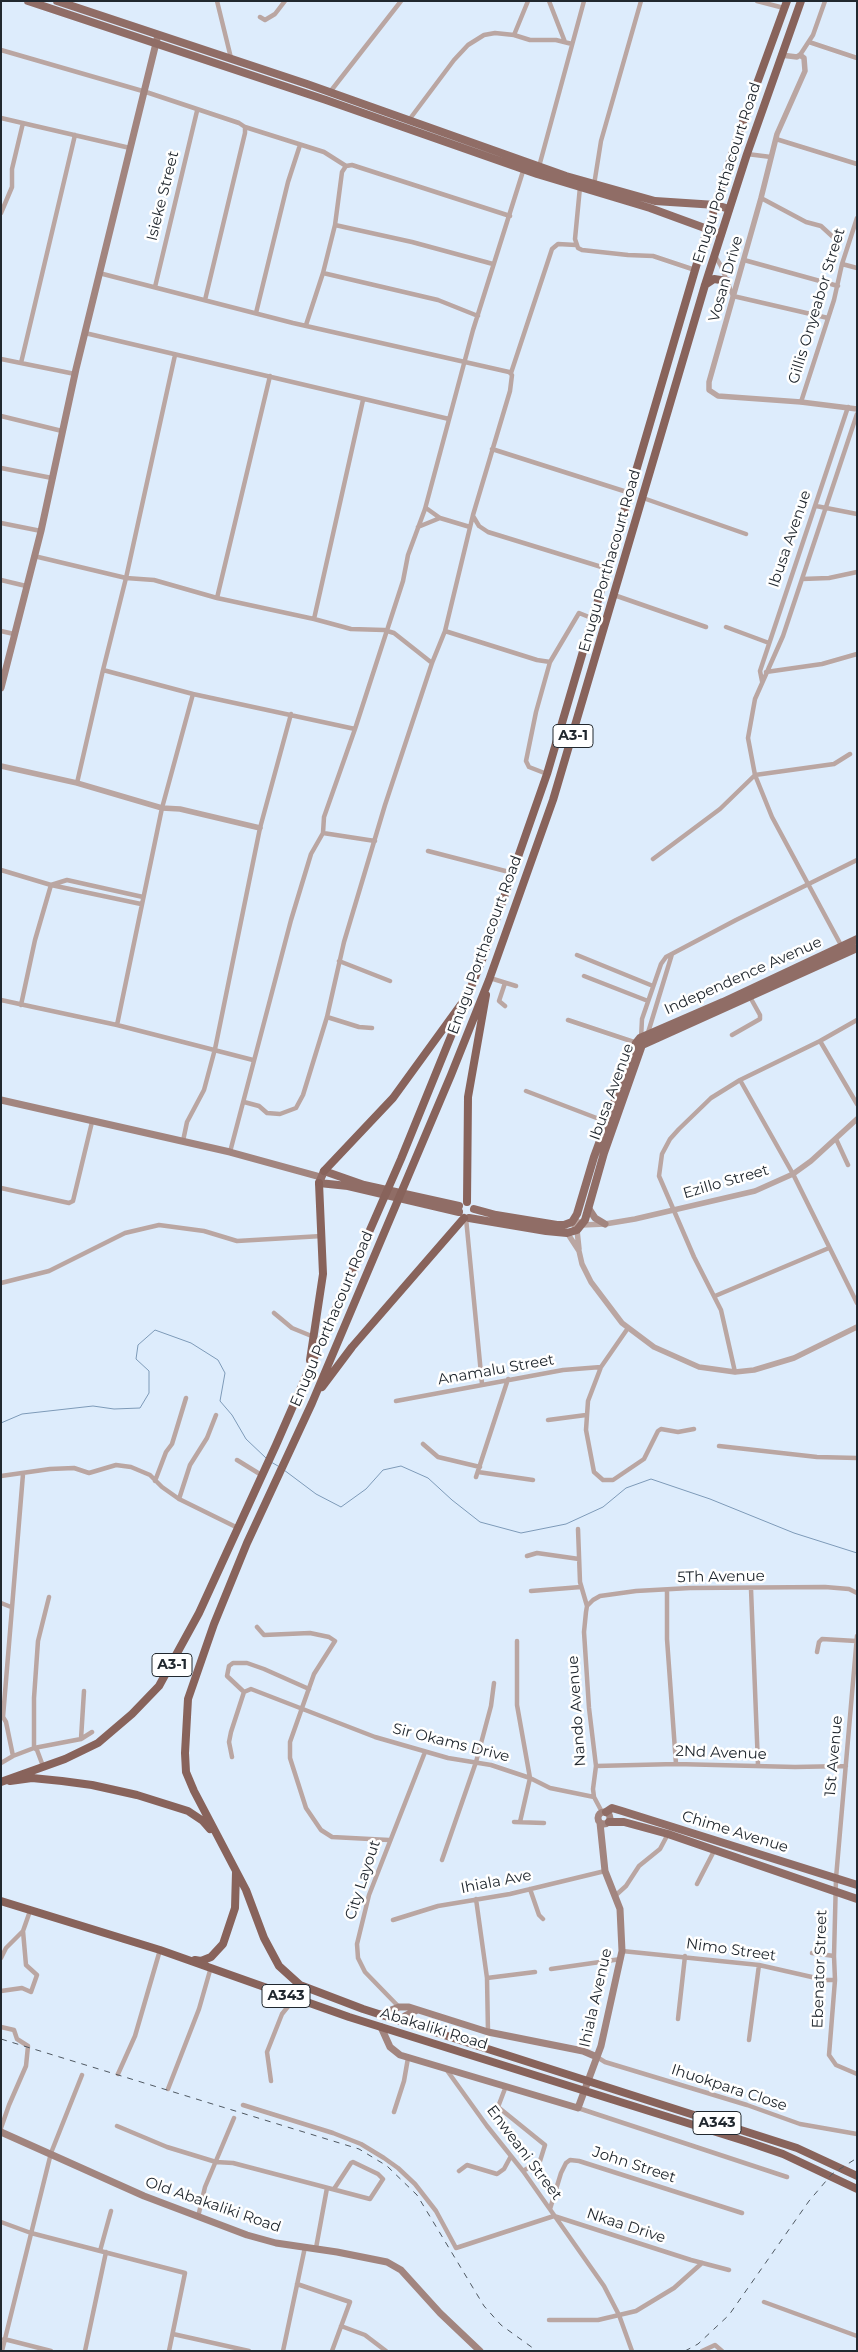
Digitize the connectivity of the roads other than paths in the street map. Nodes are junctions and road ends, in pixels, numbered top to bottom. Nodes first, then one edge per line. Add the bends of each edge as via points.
1 (28, 1) edge
2 (57, 1) edge
3 (217, 1) edge
4 (285, 1) edge
5 (401, 1) edge
6 (528, 1) edge
7 (549, 1) edge
8 (584, 1) edge
9 (641, 1) edge
10 (757, 1) edge
11 (802, 1) edge
12 (826, 1) edge
13 (786, 5) edge
14 (260, 17) dead end
15 (514, 35) junction
16 (157, 39) junction
17 (565, 42) junction
18 (809, 42) junction
19 (572, 44) junction
20 (1, 50) edge
21 (781, 55) junction
22 (800, 55) junction
23 (857, 58) edge
24 (231, 59) junction
25 (146, 92) junction
26 (330, 92) junction
27 (197, 111) junction
28 (1, 118) edge
29 (409, 120) junction
30 (23, 123) junction
31 (244, 127) junction
32 (75, 135) junction
33 (776, 139) junction
34 (300, 145) junction
35 (130, 148) junction
36 (747, 154) junction
37 (771, 157) junction
38 (857, 164) edge
39 (524, 165) junction
40 (346, 166) junction
41 (538, 170) junction
42 (594, 185) junction
43 (580, 187) junction
44 (762, 198) junction
45 (716, 205) junction
46 (729, 209) junction
47 (1, 213) edge
48 (510, 216) junction
49 (857, 218) edge
50 (335, 225) junction
51 (708, 230) junction
52 (721, 234) junction
53 (833, 237) dead end
54 (576, 245) junction
55 (715, 256) junction
56 (744, 260) junction
57 (494, 264) junction
58 (842, 264) junction
59 (857, 268) edge
60 (695, 270) junction
61 (100, 273) junction
62 (323, 273) junction
63 (727, 281) junction
64 (705, 285) junction
65 (838, 286) junction
66 (154, 288) junction
67 (733, 296) junction
68 (205, 300) junction
69 (256, 313) junction
70 (478, 316) junction
71 (828, 318) junction
72 (306, 325) junction
73 (85, 333) junction
74 (175, 355) junction
75 (1, 359) edge
76 (20, 363) junction
77 (464, 363) junction
78 (511, 373) junction
79 (75, 374) junction
80 (270, 376) junction
81 (363, 400) junction
82 (801, 402) junction
83 (848, 407) junction
84 (857, 409) edge
85 (857, 414) edge
86 (1, 416) edge
87 (449, 419) junction
88 (62, 431) junction
89 (492, 449) junction
90 (1, 468) edge
91 (52, 478) junction
92 (630, 493) junction
93 (643, 498) junction
94 (816, 506) junction
95 (426, 508) junction
96 (825, 509) junction
97 (857, 514) edge
98 (473, 515) junction
99 (440, 518) junction
100 (1, 523) edge
101 (470, 526) junction
102 (418, 527) junction
103 (41, 531) junction
104 (746, 534) dead end
105 (34, 556) junction
106 (608, 569) junction
107 (857, 572) edge
108 (126, 578) junction
109 (1, 580) edge
110 (802, 580) junction
111 (26, 586) junction
112 (614, 595) junction
113 (217, 598) junction
114 (314, 619) junction
115 (594, 619) junction
116 (726, 626) dead end
117 (706, 627) dead end
118 (1, 631) edge
119 (387, 631) junction
120 (445, 631) junction
121 (14, 634) junction
122 (769, 643) junction
123 (857, 654) edge
124 (550, 662) junction
125 (432, 663) junction
126 (103, 670) junction
127 (760, 670) junction
128 (768, 673) junction
129 (762, 680) junction
130 (1, 688) edge
131 (193, 694) junction
132 (291, 714) junction
133 (355, 729) junction
134 (850, 754) dead end
135 (1, 766) edge
136 (547, 774) junction
137 (755, 775) junction
138 (78, 784) junction
139 (162, 808) junction
140 (260, 828) junction
141 (323, 833) junction
142 (375, 841) junction
143 (428, 851) dead end
144 (654, 858) dead end
145 (857, 860) edge
146 (1, 870) edge
147 (513, 873) junction
148 (51, 885) junction
149 (808, 885) junction
150 (143, 897) junction
151 (141, 904) junction
152 (857, 939) edge
153 (842, 946) junction
154 (857, 948) edge
155 (672, 954) junction
156 (847, 954) junction
157 (577, 955) dead end
158 (339, 961) junction
159 (584, 976) dead end
160 (489, 979) junction
161 (390, 981) dead end
162 (505, 982) junction
163 (516, 986) dead end
164 (653, 986) junction
165 (760, 989) junction
166 (470, 991) junction
167 (750, 997) junction
168 (1, 1000) edge
169 (648, 1001) junction
170 (21, 1005) junction
171 (505, 1006) dead end
172 (327, 1017) junction
173 (568, 1020) dead end
174 (857, 1020) edge
175 (117, 1025) junction
176 (372, 1028) dead end
177 (732, 1035) dead end
178 (642, 1041) junction
179 (820, 1041) junction
180 (215, 1049) junction
181 (253, 1060) junction
182 (740, 1080) junction
183 (526, 1091) dead end
184 (1, 1100) edge
185 (244, 1102) junction
186 (857, 1104) edge
187 (857, 1120) edge
188 (92, 1122) junction
189 (608, 1122) junction
190 (836, 1139) junction
191 (183, 1142) junction
192 (230, 1152) junction
193 (848, 1165) dead end
194 (793, 1174) junction
195 (321, 1177) junction
196 (1, 1188) edge
197 (371, 1189) junction
198 (467, 1202) junction
199 (589, 1208) junction
200 (474, 1209) junction
201 (674, 1210) junction
202 (464, 1214) junction
203 (573, 1220) junction
204 (604, 1224) junction
205 (579, 1228) junction
206 (565, 1229) junction
207 (322, 1236) junction
208 (829, 1248) junction
209 (579, 1251) junction
210 (1, 1283) edge
211 (715, 1296) junction
212 (857, 1303) edge
213 (274, 1313) dead end
214 (857, 1327) edge
215 (628, 1328) junction
216 (314, 1337) junction
217 (601, 1367) junction
218 (309, 1371) junction
219 (735, 1372) junction
220 (508, 1380) junction
221 (482, 1384) junction
222 (186, 1398) dead end
223 (396, 1401) dead end
224 (312, 1403) junction
225 (216, 1415) dead end
226 (586, 1415) junction
227 (548, 1420) dead end
228 (694, 1429) dead end
229 (423, 1444) dead end
230 (719, 1446) dead end
231 (857, 1458) edge
232 (238, 1460) dead end
233 (478, 1472) junction
234 (23, 1474) junction
235 (263, 1474) junction
236 (1, 1476) edge
237 (533, 1480) dead end
238 (155, 1481) junction
239 (178, 1499) junction
240 (238, 1528) junction
241 (578, 1529) dead end
242 (527, 1556) dead end
243 (579, 1559) junction
244 (581, 1587) junction
245 (751, 1589) junction
246 (531, 1590) dead end
247 (667, 1590) junction
248 (857, 1594) edge
249 (49, 1597) dead end
250 (1, 1603) edge
251 (587, 1606) junction
252 (11, 1607) junction
253 (257, 1627) dead end
254 (857, 1636) edge
255 (517, 1641) dead end
256 (856, 1641) edge
257 (817, 1652) dead end
258 (494, 1683) dead end
259 (309, 1689) junction
260 (84, 1691) dead end
261 (244, 1692) junction
262 (302, 1709) junction
263 (2, 1717) edge
264 (92, 1732) dead end
265 (81, 1738) junction
266 (34, 1748) junction
267 (425, 1752) junction
268 (13, 1756) junction
269 (232, 1757) dead end
270 (476, 1762) junction
271 (1, 1763) edge
272 (676, 1764) junction
273 (43, 1766) junction
274 (596, 1766) junction
275 (758, 1766) junction
276 (846, 1766) junction
277 (530, 1778) junction
278 (1, 1782) edge
279 (594, 1797) junction
280 (604, 1812) junction
281 (544, 1823) dead end
282 (606, 1823) junction
283 (668, 1834) junction
284 (220, 1840) junction
285 (389, 1840) junction
286 (714, 1851) junction
287 (442, 1860) dead end
288 (605, 1871) junction
289 (236, 1872) junction
290 (836, 1878) junction
291 (697, 1884) dead end
292 (857, 1885) edge
293 (530, 1889) junction
294 (836, 1891) junction
295 (616, 1895) junction
296 (857, 1899) edge
297 (476, 1900) junction
298 (1, 1901) edge
299 (30, 1911) junction
300 (543, 1919) dead end
301 (392, 1920) dead end
302 (24, 1931) junction
303 (160, 1950) junction
304 (622, 1951) junction
305 (812, 1953) dead end
306 (685, 1956) junction
307 (834, 1956) junction
308 (1, 1958) edge
309 (183, 1958) junction
310 (621, 1959) junction
311 (759, 1965) junction
312 (211, 1967) junction
313 (551, 1969) dead end
314 (535, 1972) dead end
315 (487, 1978) junction
316 (835, 1980) junction
317 (1, 1991) edge
318 (294, 1999) junction
319 (399, 2007) junction
320 (417, 2009) junction
321 (381, 2014) junction
322 (678, 2019) dead end
323 (402, 2021) junction
324 (1, 2027) edge
325 (381, 2027) junction
326 (391, 2030) junction
327 (488, 2032) junction
328 (385, 2036) junction
329 (749, 2040) dead end
330 (597, 2057) junction
331 (408, 2058) junction
332 (445, 2068) junction
333 (118, 2074) dead end
334 (857, 2074) edge
335 (82, 2075) dead end
336 (271, 2081) dead end
337 (506, 2086) junction
338 (168, 2090) dead end
339 (243, 2105) dead end
340 (578, 2108) junction
341 (394, 2112) dead end
342 (234, 2118) dead end
343 (116, 2126) dead end
344 (1, 2130) edge
345 (857, 2134) edge
346 (51, 2153) junction
347 (511, 2156) junction
348 (216, 2162) junction
349 (523, 2170) junction
350 (459, 2171) dead end
351 (857, 2176) edge
352 (787, 2177) dead end
353 (327, 2188) junction
354 (334, 2189) junction
355 (857, 2189) edge
356 (550, 2209) junction
357 (111, 2211) dead end
358 (742, 2213) dead end
359 (554, 2216) junction
360 (198, 2217) junction
361 (1, 2222) edge
362 (31, 2233) junction
363 (305, 2247) junction
364 (316, 2248) junction
365 (100, 2251) junction
366 (106, 2252) junction
367 (702, 2263) junction
368 (729, 2270) dead end
369 (297, 2284) junction
370 (764, 2302) dead end
371 (619, 2315) junction
372 (549, 2320) dead end
373 (341, 2326) junction
374 (173, 2334) junction
375 (857, 2336) edge
376 (4, 2339) junction
377 (2, 2351) edge
378 (51, 2351) edge
379 (85, 2351) edge
380 (169, 2351) edge
381 (249, 2351) edge
382 (283, 2351) edge
383 (332, 2351) edge
384 (386, 2351) edge
385 (480, 2351) edge
386 (632, 2351) edge
387 (702, 2351) edge
388 (722, 2351) edge

1 - 16 main road
2 - 16 main road
3 - 24 street
4 - 14 street via 275,14 265,20
5 - 26 street
6 - 15 street
7 - 17 street
8 - 19 street
9 - 42 street via 601,141
10 - 13 street
11 - 21 highway, Enugu Porthacourt Road / A3-1
12 - 18 street
13 - 45 highway, A3-1
15 - 17 street via 530,40
15 - 29 street via 484,35 468,45
16 - 24 main road
16 - 25 main road
16 - 39 main road
17 - 19 street
18 - 22 street
18 - 23 street
19 - 41 street
20 - 25 street
21 - 22 street
21 - 36 highway, Enugu Porthacourt Road / A3-1
22 - 33 street, Vosan Drive via 804,58 803,77
24 - 26 main road
25 - 27 street
25 - 35 main road
26 - 29 main road
27 - 31 street
27 - 66 street, Isieke Street
28 - 30 street
29 - 39 main road via 494,149
30 - 32 street
30 - 47 street via 12,169 12,187
31 - 34 street
31 - 68 street
32 - 35 street
32 - 76 street
33 - 37 street, Vosan Drive
33 - 38 street
34 - 40 street via 324,152
34 - 69 street
35 - 61 main road
36 - 37 street
36 - 46 highway, Enugu Porthacourt Road / A3-1
37 - 44 street, Vosan Drive
39 - 41 main road
39 - 48 street
40 - 48 street via 352,165
40 - 50 street via 342,172
41 - 42 main road
41 - 43 main road
42 - 45 main road via 655,201
43 - 51 main road
43 - 54 street
44 - 53 street via 806,222 821,226
44 - 56 street, Vosan Drive
45 - 46 main road
45 - 51 highway, A3-1
46 - 52 highway, Enugu Porthacourt Road / A3-1
48 - 57 street
49 - 58 street, Gillis Onyeabor Street
50 - 57 street
50 - 62 street
51 - 52 main road
51 - 60 highway, A3-1
52 - 55 highway, Enugu Porthacourt Road / A3-1
54 - 60 street via 582,250 653,256
54 - 78 street via 558,244 552,248
55 - 63 street
55 - 64 highway, Enugu Porthacourt Road / A3-1
56 - 65 street
56 - 67 street, Vosan Drive
57 - 70 street
58 - 59 street
58 - 65 street, Gillis Onyeabor Street
60 - 92 highway, A3-1
61 - 66 street
61 - 73 main road
62 - 70 street via 420,296
62 - 72 street
63 - 64 highway via 714,279
63 - 67 street
64 - 93 highway, Enugu Porthacourt Road / A3-1
65 - 71 street, Gillis Onyeabor Street
66 - 68 street
67 - 71 street
67 - 82 street, Vosan Drive via 710,390 718,396
68 - 69 street
69 - 72 street
70 - 77 street
71 - 82 street, Gillis Onyeabor Street
72 - 77 street
73 - 74 street
73 - 79 main road
74 - 80 street
74 - 108 street
75 - 76 street
76 - 79 street
77 - 78 street
77 - 87 street
78 - 89 street via 512,383
79 - 88 main road
80 - 81 street
80 - 113 street
81 - 87 street
81 - 114 street
82 - 83 street, Vosan Drive
83 - 84 street, Vosan Drive
83 - 94 street, Ibusa Avenue
85 - 96 street, Ibusa Avenue
86 - 88 street
87 - 95 street
88 - 91 main road
89 - 92 street
89 - 98 street
90 - 91 street
91 - 103 main road
92 - 106 highway, A3-1
93 - 104 street
93 - 112 highway, Enugu Porthacourt Road / A3-1
94 - 96 street
94 - 122 street, Ibusa Avenue
95 - 99 street
95 - 102 street
96 - 97 street
96 - 110 street, Ibusa Avenue
98 - 101 street
98 - 106 street via 479,526 488,532
99 - 101 street
99 - 102 street
100 - 103 street
101 - 120 street
102 - 119 street
103 - 105 main road
105 - 108 street
105 - 111 main road
106 - 115 highway, A3-1
107 - 110 street
108 - 113 street via 154,580
108 - 126 street
109 - 111 street
110 - 128 street, Ibusa Avenue
111 - 121 main road
112 - 117 street
112 - 160 highway, Enugu Porthacourt Road / A3-1 via 553,800
113 - 114 street
114 - 119 street via 352,629
115 - 124 street via 579,613
115 - 136 highway, A3-1
116 - 122 street
118 - 121 street
119 - 125 street via 406,641
119 - 133 street
120 - 124 street
120 - 125 street
121 - 130 main road
122 - 127 street, Ibusa Avenue
123 - 128 street
124 - 136 street via 526,761 529,767
125 - 142 street
126 - 131 street
126 - 138 street
127 - 128 street
127 - 129 street, Ibusa Avenue
128 - 129 street, Ibusa Avenue
129 - 137 street, Ibusa Avenue via 748,738
131 - 132 street
131 - 139 street
132 - 133 street
132 - 140 street
133 - 141 street via 324,817
134 - 137 street via 834,764
135 - 138 street
136 - 147 highway, A3-1
137 - 144 street via 720,809
137 - 149 street, Ibusa Avenue via 772,817
138 - 139 street
139 - 140 street via 180,809
139 - 150 street
140 - 180 street
141 - 142 street
141 - 181 street via 311,854
142 - 158 street
143 - 147 street
145 - 149 street
146 - 148 street
147 - 166 highway, A3-1
148 - 150 street via 67,880
148 - 151 street
148 - 170 street via 34,940
149 - 153 street, Ibusa Avenue
149 - 155 street, Ibusa Avenue
150 - 151 street
151 - 175 street
152 - 153 main road, Independence Avenue
153 - 156 street, Ibusa Avenue
153 - 165 main road, Independence Avenue
154 - 156 main road, Independence Avenue
155 - 164 street, Ibusa Avenue via 663,960
155 - 178 street, Ibusa Avenue
156 - 165 main road, Independence Avenue
157 - 164 street
158 - 161 street
158 - 172 street
159 - 169 street
160 - 162 street
160 - 198 highway via 468,1097
160 - 224 highway, Enugu Porthacourt Road / A3-1
162 - 163 street
162 - 171 street via 499,1001
164 - 169 street, Ibusa Avenue
165 - 167 main road, Independence Avenue
165 - 178 main road, Independence Avenue
166 - 195 highway via 393,1098
166 - 218 highway, A3-1
167 - 177 street via 760,1019
167 - 178 main road, Independence Avenue
168 - 170 street
169 - 178 street, Ibusa Avenue via 640,1028
170 - 175 street
172 - 176 street
172 - 185 street via 304,1095 296,1108 286,1113 270,1114 259,1106
173 - 178 street
174 - 179 street
175 - 180 street
178 - 189 main road, Ibusa Avenue
178 - 199 main road, Ibusa Avenue
179 - 182 street
179 - 186 street
180 - 181 street
180 - 191 street via 204,1090 187,1122
181 - 185 street
182 - 194 street
182 - 201 street via 700,1106 666,1146 659,1176
183 - 189 street
184 - 188 main road
185 - 192 street
187 - 190 street, Ezillo Street
188 - 191 main road
188 - 196 street via 73,1201 68,1203
189 - 203 main road, Ibusa Avenue
190 - 193 street
190 - 194 street, Ezillo Street
191 - 192 main road
192 - 195 main road
194 - 201 street, Ezillo Street via 747,1193
194 - 208 street
195 - 197 main road
195 - 197 main road
195 - 207 highway
197 - 202 main road
198 - 200 main road
198 - 202 main road
199 - 204 main road via 593,1216
199 - 205 main road, Ibusa Avenue
200 - 202 main road via 473,1215
200 - 206 main road
201 - 204 street, Ezillo Street
201 - 211 street
202 - 206 main road
202 - 221 street
202 - 224 highway via 352,1347
203 - 205 street
203 - 206 main road
204 - 205 street, Ezillo Street
205 - 206 main road
205 - 209 street
206 - 209 street
207 - 210 street via 238,1241 204,1231 159,1225 125,1233 49,1271
207 - 216 highway via 323,1274
208 - 211 street
208 - 212 street
209 - 215 street via 591,1282
211 - 219 street
213 - 216 street via 292,1328
214 - 219 street via 794,1358
215 - 217 street
215 - 219 street via 679,1360 706,1369
216 - 218 highway
217 - 220 street, Anamalu Street
217 - 226 street via 590,1391
218 - 235 highway, A3-1
220 - 221 street, Anamalu Street
220 - 233 street
221 - 223 street, Anamalu Street
222 - 238 street via 172,1444
224 - 284 highway, Enugu Porthacourt Road / A3-1 via 218,1616 188,1699 186,1772
225 - 239 street via 207,1438 190,1465
226 - 227 street
226 - 228 street via 587,1444 594,1472 608,1481 644,1459 661,1429 678,1432
229 - 233 street via 438,1457
230 - 231 street
232 - 235 street
233 - 237 street
234 - 236 street
234 - 238 street via 71,1468 89,1473 116,1465 143,1470
234 - 252 street
235 - 240 highway, A3-1
238 - 239 street
239 - 240 street
240 - 273 highway, A3-1 via 199,1613 159,1686 98,1743
241 - 243 street
242 - 243 street via 537,1553
243 - 244 street
244 - 246 street
244 - 251 street
245 - 247 street, 5Th Avenue
245 - 248 street, 5Th Avenue via 825,1587 849,1589
245 - 275 street
247 - 251 street, 5Th Avenue via 610,1594 600,1596
247 - 272 street via 667,1639
249 - 266 street via 38,1641
250 - 252 street
251 - 274 street, Nando Avenue via 585,1642
252 - 263 street
253 - 259 street via 264,1635 310,1633 335,1641 314,1674
254 - 256 street, 1St Avenue
255 - 277 street via 517,1706
256 - 257 street via 822,1639
256 - 276 street, 1St Avenue
258 - 270 street
259 - 261 street via 264,1668 233,1663 227,1676
259 - 262 street
260 - 265 street
261 - 262 street, Sir Okams Drive via 254,1690
261 - 269 street via 229,1742
262 - 267 street, Sir Okams Drive
262 - 285 street via 290,1742 290,1758 306,1808 316,1825 332,1837
263 - 268 street
264 - 265 street
265 - 266 street
266 - 268 street
266 - 273 street
267 - 270 street, Sir Okams Drive
267 - 285 street, City Layout
268 - 271 street
270 - 277 street, Sir Okams Drive
270 - 287 street
272 - 274 street, 2Nd Avenue
272 - 275 street, 2Nd Avenue
273 - 278 highway, A3-1
274 - 279 street, Nando Avenue
275 - 276 street, 2Nd Avenue
276 - 290 street, 1St Avenue
277 - 279 street, Sir Okams Drive via 550,1788
277 - 281 street via 517,1822
278 - 284 highway, A343 via 32,1778 92,1784 166,1802 203,1820
279 - 280 street
280 - 282 main road via 610,1816
280 - 282 main road via 598,1818
280 - 290 main road, Chime Avenue via 612,1808
282 - 283 main road, Chime Avenue via 624,1822
282 - 288 main road, Ihiala Avenue via 602,1843
283 - 286 main road, Chime Avenue
283 - 295 street via 660,1849 639,1866
284 - 289 highway, Enugu Porthacourt Road / A343
285 - 319 street, City Layout via 365,1907 357,1953 365,1972
286 - 291 street
286 - 294 main road, Chime Avenue
288 - 293 street, Ihiala Ave
288 - 295 main road, Ihiala Avenue
289 - 309 highway, A343 via 235,1908 223,1944 206,1959
289 - 321 highway, Abakaliki Road / A343 via 273,1958 286,1973 300,1985
290 - 292 main road, Chime Avenue
290 - 294 street, Ebenator Street
293 - 297 street, Ihiala Ave
293 - 300 street
294 - 296 main road, Chime Avenue
294 - 307 street, Ebenator Street
295 - 304 main road, Ihiala Avenue via 622,1924
297 - 301 street, Ihiala Ave via 438,1906
297 - 315 street
298 - 299 highway, Abakaliki Road / A343
299 - 302 street
299 - 303 highway, Abakaliki Road / A343
302 - 308 street via 6,1948
302 - 317 street via 26,1965 37,1975 31,1992 22,1988
303 - 309 highway, Abakaliki Road / A343
303 - 333 street via 135,2036
304 - 306 street, Nimo Street
304 - 310 main road, Ihiala Avenue
305 - 307 street
306 - 311 street, Nimo Street
306 - 322 street
307 - 316 street, Ebenator Street
309 - 312 highway, Abakaliki Road / A343
310 - 313 street
310 - 330 main road, Ihiala Avenue
311 - 316 street, Nimo Street
311 - 329 street
312 - 318 highway, Abakaliki Road / A343
312 - 338 street via 199,2009
314 - 315 street
315 - 327 street
316 - 334 street, Ebenator Street via 829,2049 836,2065
318 - 325 highway, Abakaliki Road / A343
318 - 336 street via 282,2014 267,2052
319 - 320 main road, Ihiala Avenue
319 - 321 main road, Ihiala Avenue
320 - 323 main road via 404,2016
320 - 327 main road, Ihiala Avenue
321 - 323 highway, Abakaliki Road / A343
323 - 351 highway, Abakaliki Road / A343 via 797,2148
324 - 344 street via 14,2030 18,2039 28,2046 28,2054
325 - 326 highway, Abakaliki Road / A343
325 - 328 main road
326 - 328 main road
326 - 355 highway, Abakaliki Road / A343 via 775,2151
327 - 330 main road, Ihiala Avenue via 583,2051
328 - 331 main road via 391,2049
330 - 340 main road
330 - 345 street, Ihuokpara Close via 800,2124
331 - 332 main road
331 - 341 street
332 - 337 main road
332 - 347 street, Enweani Street
335 - 346 street
337 - 340 main road
337 - 349 street via 498,2106 546,2145 540,2161
339 - 359 street via 333,2133 361,2144 391,2163 415,2184 436,2211 456,2248
340 - 352 street
342 - 348 street
343 - 348 street
344 - 346 main road, Old Abakaliki Road
346 - 360 main road, Old Abakaliki Road via 108,2181
346 - 362 street
347 - 349 street, Enweani Street
347 - 350 street via 497,2174 467,2165
348 - 353 street via 232,2163
348 - 360 street via 202,2195
349 - 356 street, Enweani Street
353 - 354 street
353 - 364 street
354 - 354 street via 352,2162 383,2179 370,2199
356 - 358 street, John Street via 561,2173 570,2160
356 - 359 street, Enweani Street
357 - 365 street
359 - 367 street, Nkaa Drive
359 - 371 street, Enweani Street via 604,2286
360 - 363 main road, Old Abakaliki Road via 269,2241
361 - 362 street
362 - 365 street
362 - 376 street
363 - 364 main road, Old Abakaliki Road
363 - 369 street
364 - 385 main road, Old Abakaliki Road via 386,2262 401,2270
365 - 366 street
366 - 374 street via 184,2273
366 - 379 street
367 - 368 street, Nkaa Drive
367 - 371 street via 650,2304
369 - 373 street via 350,2302
369 - 382 street
370 - 375 street
371 - 372 street via 598,2320
371 - 386 street, Enweani Street
373 - 383 street
373 - 384 street via 365,2335
374 - 380 street
374 - 381 street
376 - 377 street
376 - 378 street
387 - 388 street via 715,2345

